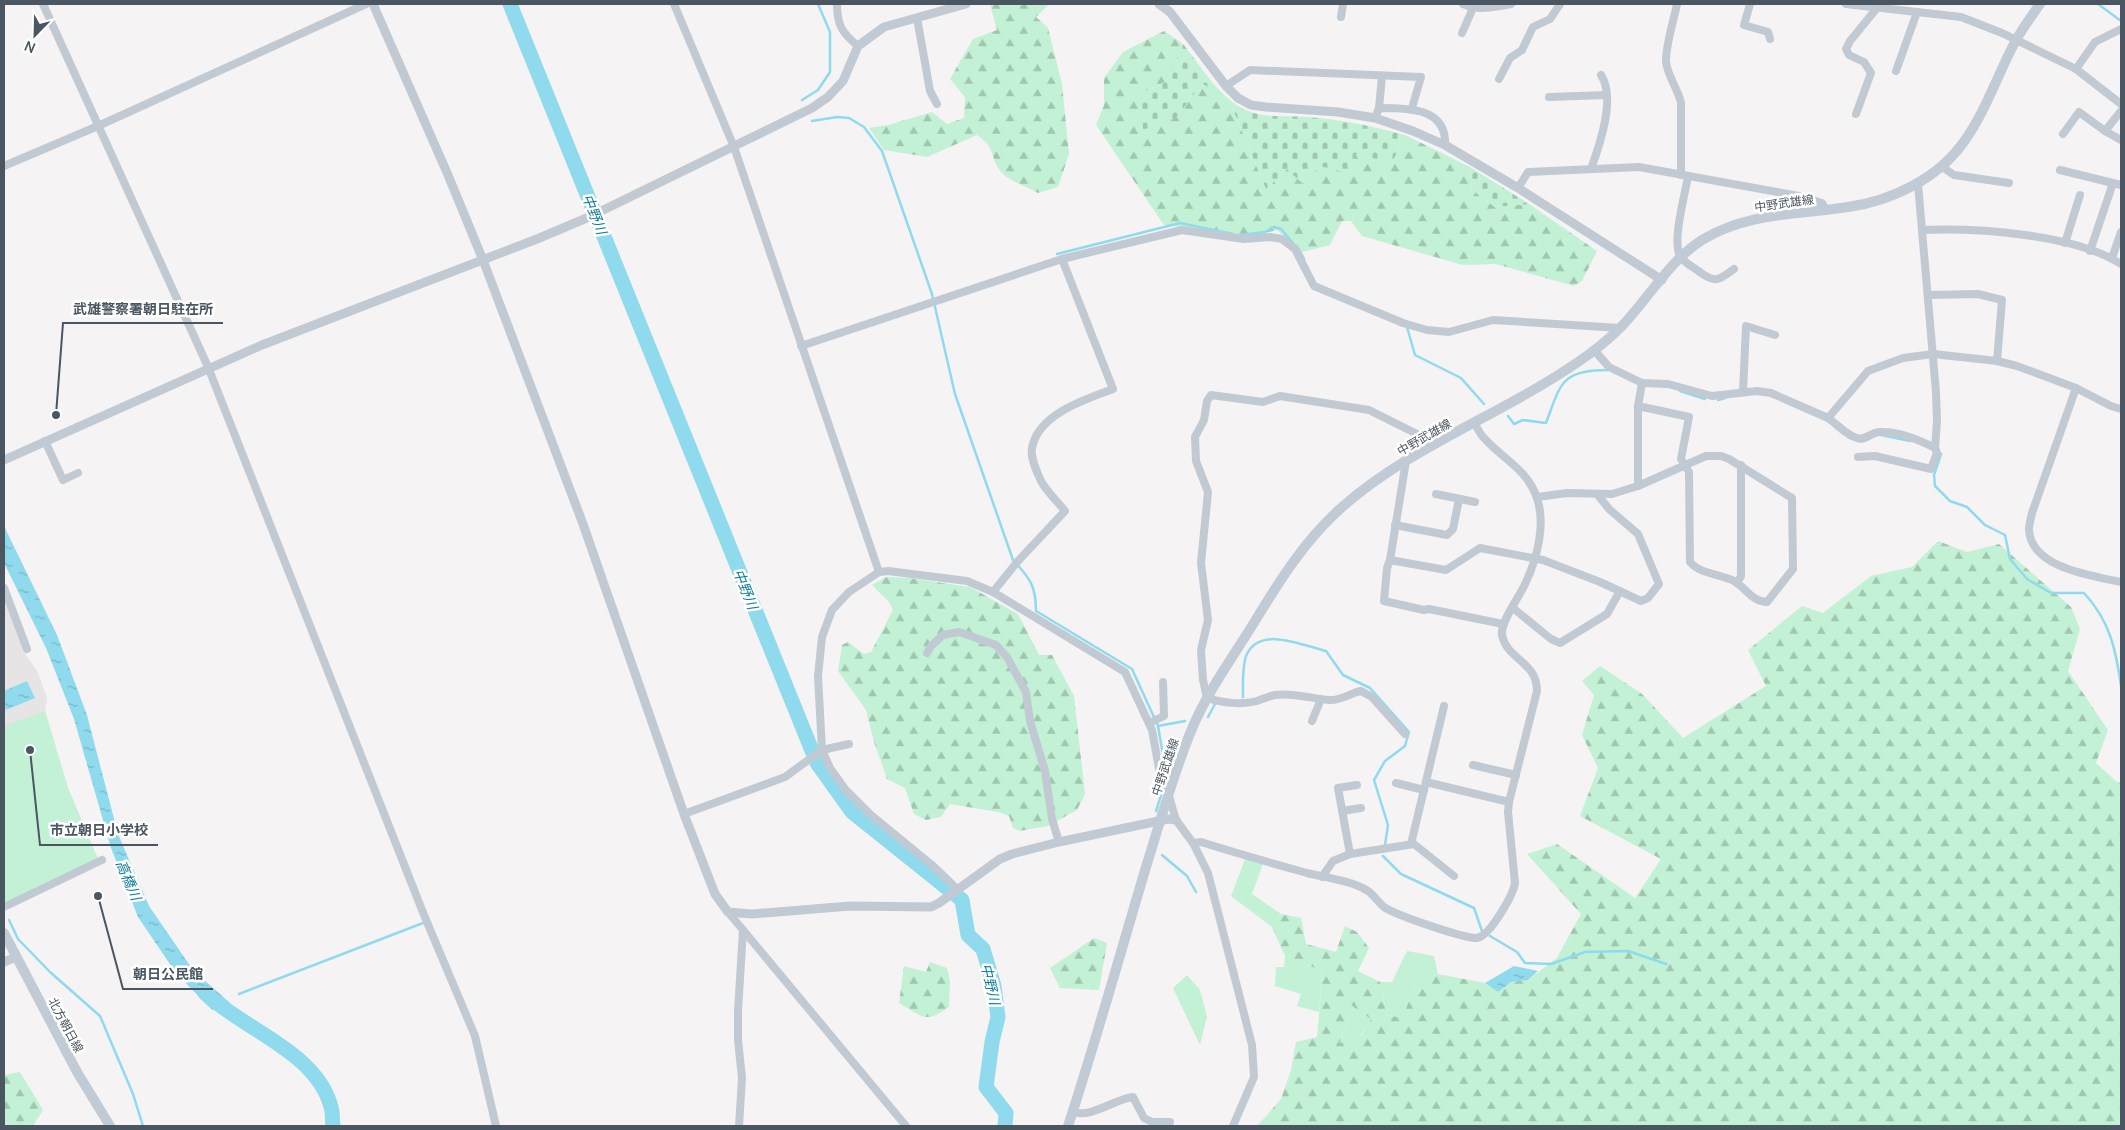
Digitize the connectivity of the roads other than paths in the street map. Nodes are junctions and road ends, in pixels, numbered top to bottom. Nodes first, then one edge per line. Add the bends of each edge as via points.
1 (43, 4) edge
2 (366, 4) edge
3 (373, 4) edge
4 (674, 4) edge
5 (837, 4) edge
6 (966, 4) edge
7 (1159, 4) edge
8 (1343, 4) edge
9 (1463, 4) edge
10 (1511, 4) edge
11 (1560, 4) edge
12 (1677, 4) edge
13 (1750, 4) edge
14 (1846, 4) edge
15 (2040, 4) edge
16 (1855, 5) edge
17 (1473, 8) junction
18 (1877, 8) junction
19 (1917, 12) junction
20 (1341, 17) dead end
21 (917, 18) junction
22 (2121, 29) edge
23 (1462, 33) dead end
24 (1770, 39) dead end
25 (2016, 40) junction
26 (858, 46) junction
27 (2076, 69) junction
28 (1896, 71) dead end
29 (1601, 75) dead end
30 (1382, 76) junction
31 (1499, 78) dead end
32 (1226, 86) junction
33 (1606, 95) junction
34 (1550, 96) dead end
35 (937, 104) dead end
36 (2121, 104) edge
37 (1379, 108) junction
38 (1412, 108) junction
39 (2121, 111) edge
40 (1856, 114) dead end
41 (1375, 118) junction
42 (98, 126) junction
43 (2104, 131) junction
44 (2063, 134) dead end
45 (2121, 140) edge
46 (1445, 145) junction
47 (734, 147) junction
48 (4, 166) edge
49 (1941, 166) junction
50 (1591, 169) junction
51 (2060, 170) dead end
52 (1685, 176) junction
53 (2009, 183) dead end
54 (1918, 184) junction
55 (2117, 184) edge
56 (1518, 188) junction
57 (2080, 195) dead end
58 (1826, 210) junction
59 (1922, 230) junction
60 (2121, 232) edge
61 (2065, 243) junction
62 (2090, 251) junction
63 (1681, 258) junction
64 (2112, 258) junction
65 (1062, 259) junction
66 (483, 260) junction
67 (2121, 264) edge
68 (1734, 269) dead end
69 (1662, 280) junction
70 (1928, 295) junction
71 (1620, 328) junction
72 (1775, 335) dead end
73 (801, 346) junction
74 (1594, 350) junction
75 (1933, 354) junction
76 (1997, 361) junction
77 (208, 367) junction
78 (1642, 383) junction
79 (2076, 388) junction
80 (1743, 391) junction
81 (1638, 406) junction
82 (2121, 409) edge
83 (1828, 418) junction
84 (1474, 423) junction
85 (45, 441) junction
86 (1433, 444) junction
87 (1935, 448) junction
88 (1858, 457) dead end
89 (4, 460) edge
90 (1406, 461) junction
91 (1740, 465) junction
92 (1685, 466) junction
93 (78, 474) dead end
94 (1638, 486) junction
95 (1436, 494) dead end
96 (1597, 494) junction
97 (1537, 497) junction
98 (1459, 499) junction
99 (1475, 502) dead end
100 (1395, 525) junction
101 (1535, 558) junction
102 (1390, 560) junction
103 (879, 572) junction
104 (2121, 582) edge
105 (1737, 583) junction
106 (4, 588) edge
107 (1620, 591) junction
108 (993, 592) junction
109 (1513, 608) junction
110 (1503, 624) junction
111 (27, 649) dead end
112 (927, 653) dead end
113 (1163, 682) dead end
114 (1207, 698) junction
115 (1321, 699) junction
116 (1444, 706) dead end
117 (1312, 721) dead end
118 (1149, 723) junction
119 (1405, 734) dead end
120 (849, 744) dead end
121 (822, 750) junction
122 (1473, 765) dead end
123 (1516, 776) junction
124 (1396, 783) dead end
125 (1357, 785) dead end
126 (1425, 786) junction
127 (1169, 796) junction
128 (1509, 802) junction
129 (1361, 808) dead end
130 (1342, 812) junction
131 (684, 814) junction
132 (1176, 820) junction
133 (1160, 821) junction
134 (1059, 842) junction
135 (1193, 843) junction
136 (1411, 844) junction
137 (1350, 854) junction
138 (102, 860) dead end
139 (1454, 876) dead end
140 (1322, 877) junction
141 (958, 890) junction
142 (4, 907) edge
143 (728, 912) junction
144 (743, 930) junction
145 (4, 933) edge
146 (16, 957) junction
147 (4, 962) edge
148 (1073, 1112) junction
149 (1170, 1122) dead end
150 (110, 1126) edge
151 (496, 1126) edge
152 (739, 1126) edge
153 (906, 1126) edge
154 (1068, 1126) edge
155 (1233, 1126) edge

1 - 42 street
2 - 42 street
3 - 66 street
4 - 47 street
5 - 26 street via 843,34
6 - 21 street
7 - 32 street via 1170,12
8 - 20 street
9 - 17 street
10 - 17 street
11 - 31 street via 1550,20 1533,27 1522,50 1510,58
12 - 52 street via 1666,64 1681,103
13 - 24 street via 1744,25 1768,32
14 - 16 street
15 - 25 main road, 中野武雄線
16 - 18 street
17 - 23 street
18 - 19 street
18 - 40 street via 1846,49 1849,55 1864,62 1871,73
19 - 25 street via 1961,17
19 - 28 street
21 - 26 street via 884,28
21 - 35 street via 930,91
22 - 27 street via 2095,42
25 - 27 street
25 - 49 main road, 中野武雄線 via 1962,145
26 - 47 street via 843,81 828,97
27 - 36 street
29 - 33 street via 1606,82
30 - 32 street via 1250,70
30 - 37 street
30 - 38 street via 1422,77
32 - 41 street via 1238,98 1252,105
33 - 34 street
33 - 50 street via 1606,119
37 - 38 street
37 - 41 street
38 - 46 street via 1437,121 1446,134
39 - 43 street
41 - 46 street
42 - 48 street
42 - 77 street
43 - 44 street via 2079,112
43 - 45 street
46 - 56 street
47 - 66 street via 603,211
47 - 73 street
49 - 53 street via 1954,175
49 - 54 main road, 中野武雄線
50 - 52 street via 1639,167
50 - 56 street via 1528,172
51 - 55 street
52 - 58 street via 1799,196 1822,203
52 - 63 street via 1678,236
54 - 58 main road, 中野武雄線 via 1880,200
54 - 59 street
55 - 62 street
56 - 69 street
57 - 61 street
58 - 63 main road, 中野武雄線 via 1760,217 1725,227 1699,242
59 - 61 street via 1961,228
59 - 70 street
60 - 64 street
61 - 62 street
62 - 64 street
63 - 68 street via 1710,280 1719,280
63 - 69 main road, 中野武雄線
64 - 67 street
65 - 71 street via 1182,230 1244,239 1270,237 1282,239 1295,250 1318,287 1427,330 1448,332 1493,320
65 - 73 street
65 - 108 street via 1113,389 1076,403 1042,426 1032,448 1034,463 1042,483 1066,511
66 - 77 street
66 - 131 street via 583,524
69 - 71 main road, 中野武雄線
70 - 75 street
70 - 76 street via 1978,294 2002,300
71 - 74 main road, 中野武雄線
72 - 80 street via 1746,326
73 - 103 street
74 - 78 street via 1609,367
74 - 84 main road, 中野武雄線 via 1576,364
75 - 76 street
75 - 83 street via 1903,358 1868,372
75 - 87 street via 1937,421
76 - 79 street
77 - 85 street
77 - 151 street via 424,915 475,1036
78 - 80 street via 1668,384 1712,396
78 - 81 street
79 - 82 street
79 - 104 street via 2029,528 2040,552 2065,569
80 - 83 street via 1771,393
81 - 92 street via 1688,417 1681,459
81 - 94 street
83 - 87 street via 1858,439 1882,432 1907,436
84 - 86 main road, 中野武雄線
84 - 97 street via 1483,438 1520,468
85 - 89 street
85 - 93 street via 63,480
86 - 90 main road, 中野武雄線
86 - 114 street via 1369,410 1280,396 1263,402 1211,395 1195,437 1196,461 1208,492 1201,563 1208,620 1201,650
87 - 88 street via 1937,453 1931,469 1875,456
90 - 100 street
90 - 114 main road, 中野武雄線 via 1361,491 1307,542 1280,579
91 - 92 street via 1721,456 1706,456
91 - 105 street via 1742,576
91 - 105 street via 1792,498 1793,569 1767,602 1761,602
92 - 94 street
92 - 105 street via 1689,472 1690,562 1695,568
94 - 96 street via 1612,494
95 - 98 street
96 - 97 street
96 - 107 street via 1638,534 1660,584 1641,601
97 - 101 street via 1540,514
98 - 99 street
98 - 100 street via 1453,529 1447,535
100 - 102 street
101 - 102 street via 1480,548 1446,570
101 - 107 street
101 - 109 street
102 - 110 street via 1384,601
103 - 108 street via 967,581
103 - 121 street via 849,592 832,610 822,637 818,676
106 - 111 street
107 - 109 street via 1607,614 1560,643
108 - 118 street via 1125,672
109 - 110 street
110 - 123 street via 1502,634 1507,646 1533,672 1537,681
112 - 134 street via 943,635 959,632 996,645 1007,658 1026,692
113 - 118 street via 1164,716
114 - 115 street via 1235,703 1255,702 1276,695
114 - 127 main road, 中野武雄線 via 1192,728
115 - 117 street
115 - 119 street via 1342,699 1352,692 1361,691 1372,697
116 - 126 street
118 - 127 street via 1162,785
120 - 121 street
121 - 131 street via 785,777
121 - 141 street via 845,789
122 - 123 street
123 - 128 street
124 - 126 street
125 - 130 street via 1338,788
126 - 128 street
126 - 136 street
127 - 132 street
127 - 133 main road, 中野武雄線
128 - 140 street via 1515,883 1513,892 1486,933 1479,938 1468,938 1417,922 1385,908 1369,892 1357,886
129 - 130 street
130 - 137 street
131 - 143 street via 715,894
132 - 133 street
132 - 135 street
133 - 134 street
133 - 148 main road, 中野武雄線
134 - 141 street via 1000,859
135 - 140 street via 1201,842
135 - 155 street via 1208,873 1218,908 1254,1063 1254,1077
136 - 137 street
136 - 139 street
137 - 140 street via 1332,861
138 - 142 street
141 - 143 street via 931,907 850,906 752,914
143 - 144 street
144 - 152 street via 738,1022 742,1078
144 - 153 street
145 - 146 main road, 北方朝日線
146 - 147 street
146 - 150 main road, 北方朝日線 via 77,1072
148 - 149 street via 1079,1114 1133,1097 1144,1118 1152,1122
148 - 154 main road, 中野武雄線

